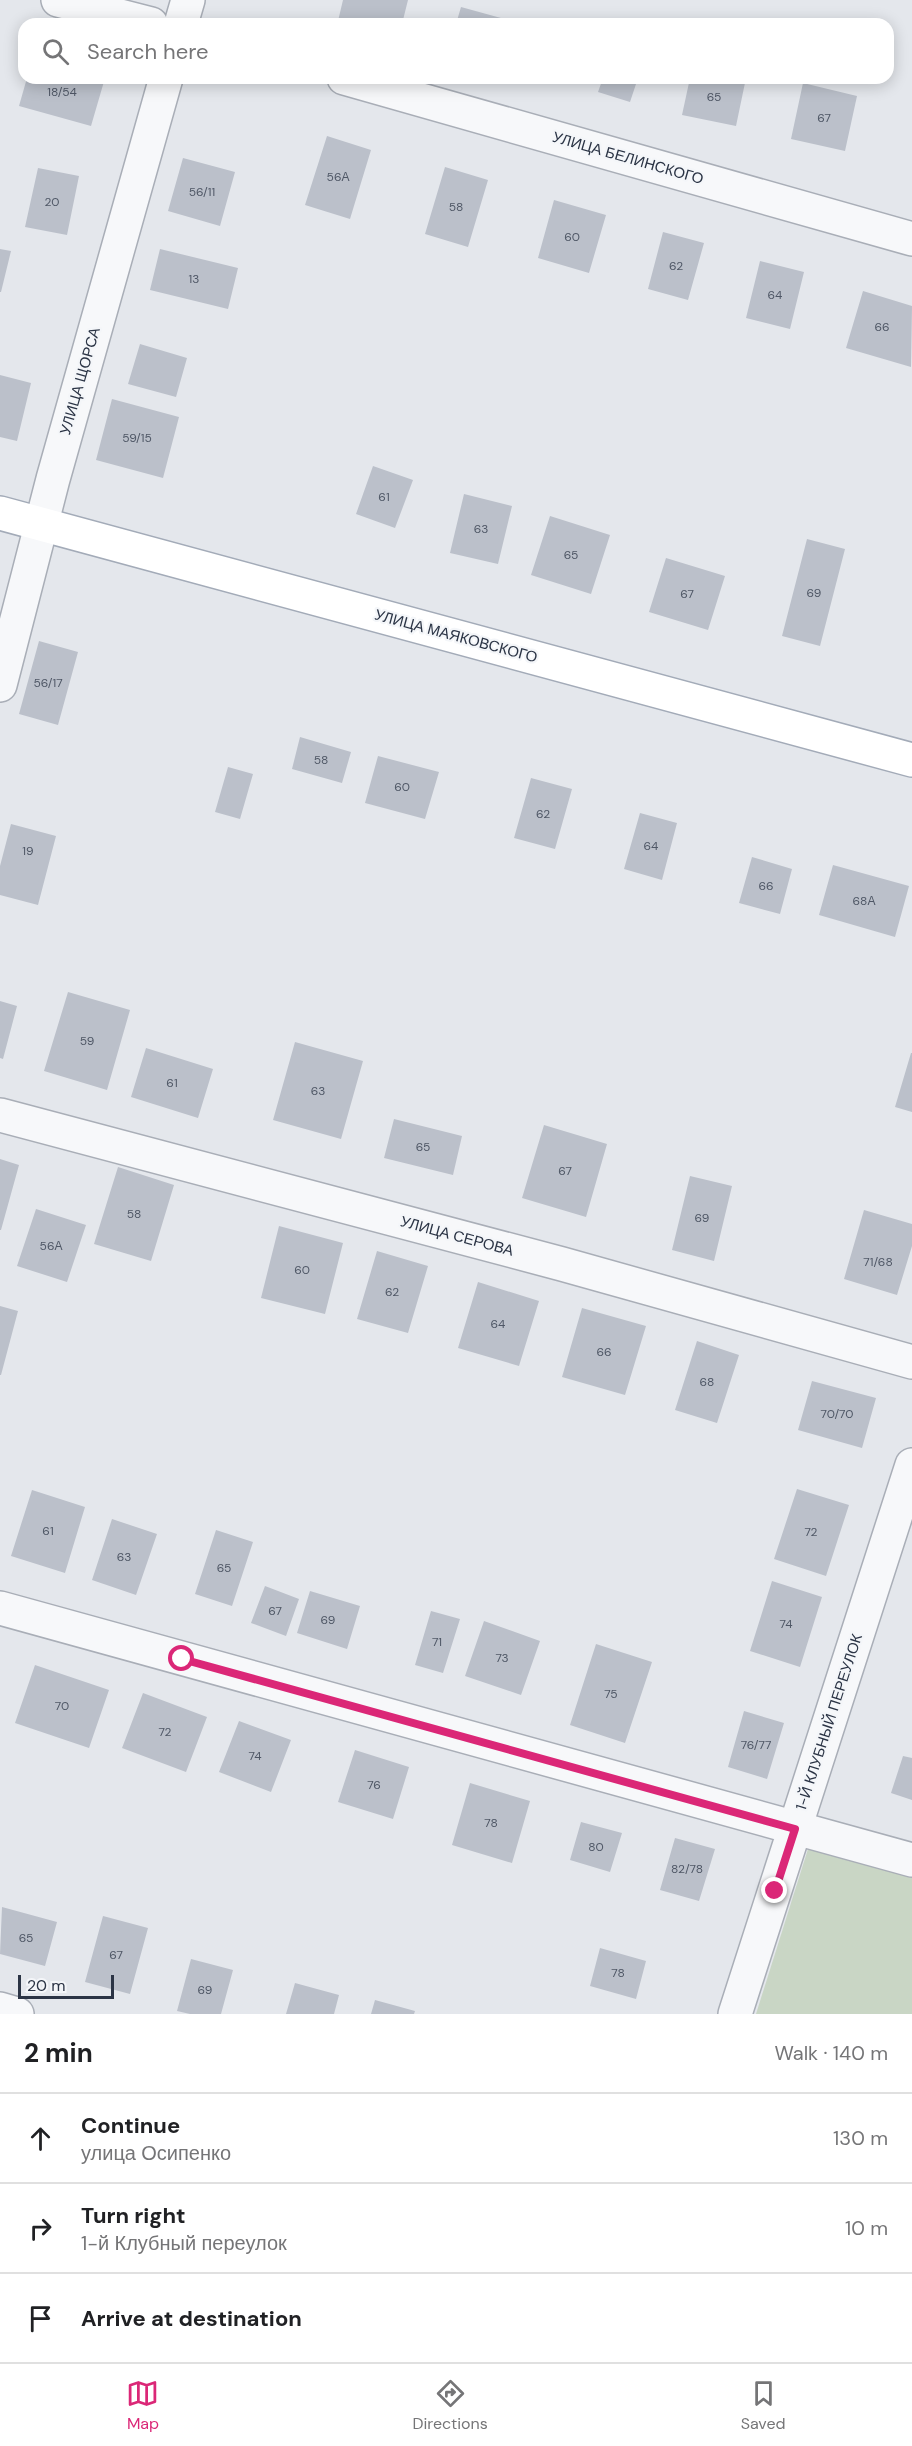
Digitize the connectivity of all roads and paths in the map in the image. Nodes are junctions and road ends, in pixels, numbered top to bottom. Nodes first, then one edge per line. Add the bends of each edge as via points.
1 (58, 0) edge
2 (188, 0) edge
3 (128, 18) edge
4 (183, 18) edge
5 (164, 84) edge
6 (365, 84) edge
7 (912, 239) edge
8 (0, 513) edge
9 (41, 523) junction
10 (0, 685) edge
11 (912, 760) edge
12 (0, 1115) edge
13 (912, 1362) edge
14 (912, 1465) edge
15 (0, 1608) edge
16 (795, 1829) junction
17 (912, 1860) edge
18 (0, 2009) edge
19 (17, 2014) edge
20 (735, 2014) edge

1 - 3 street
2 - 4 street
5 - 9 street, УЛИЦА ЩОРСА
6 - 7 street, УЛИЦА БЕЛИНСКОГО
8 - 9 main road, УЛИЦА МАЯКОВСКОГО
9 - 10 street, УЛИЦА ЩОРСА
9 - 11 main road, УЛИЦА МАЯКОВСКОГО
12 - 13 street, УЛИЦА СЕРОВА
14 - 16 street, 1-Й КЛУБНЫЙ ПЕРЕУЛОК
15 - 16 street
16 - 17 street
16 - 20 street, 1-Й КЛУБНЫЙ ПЕРЕУЛОК
18 - 19 street

